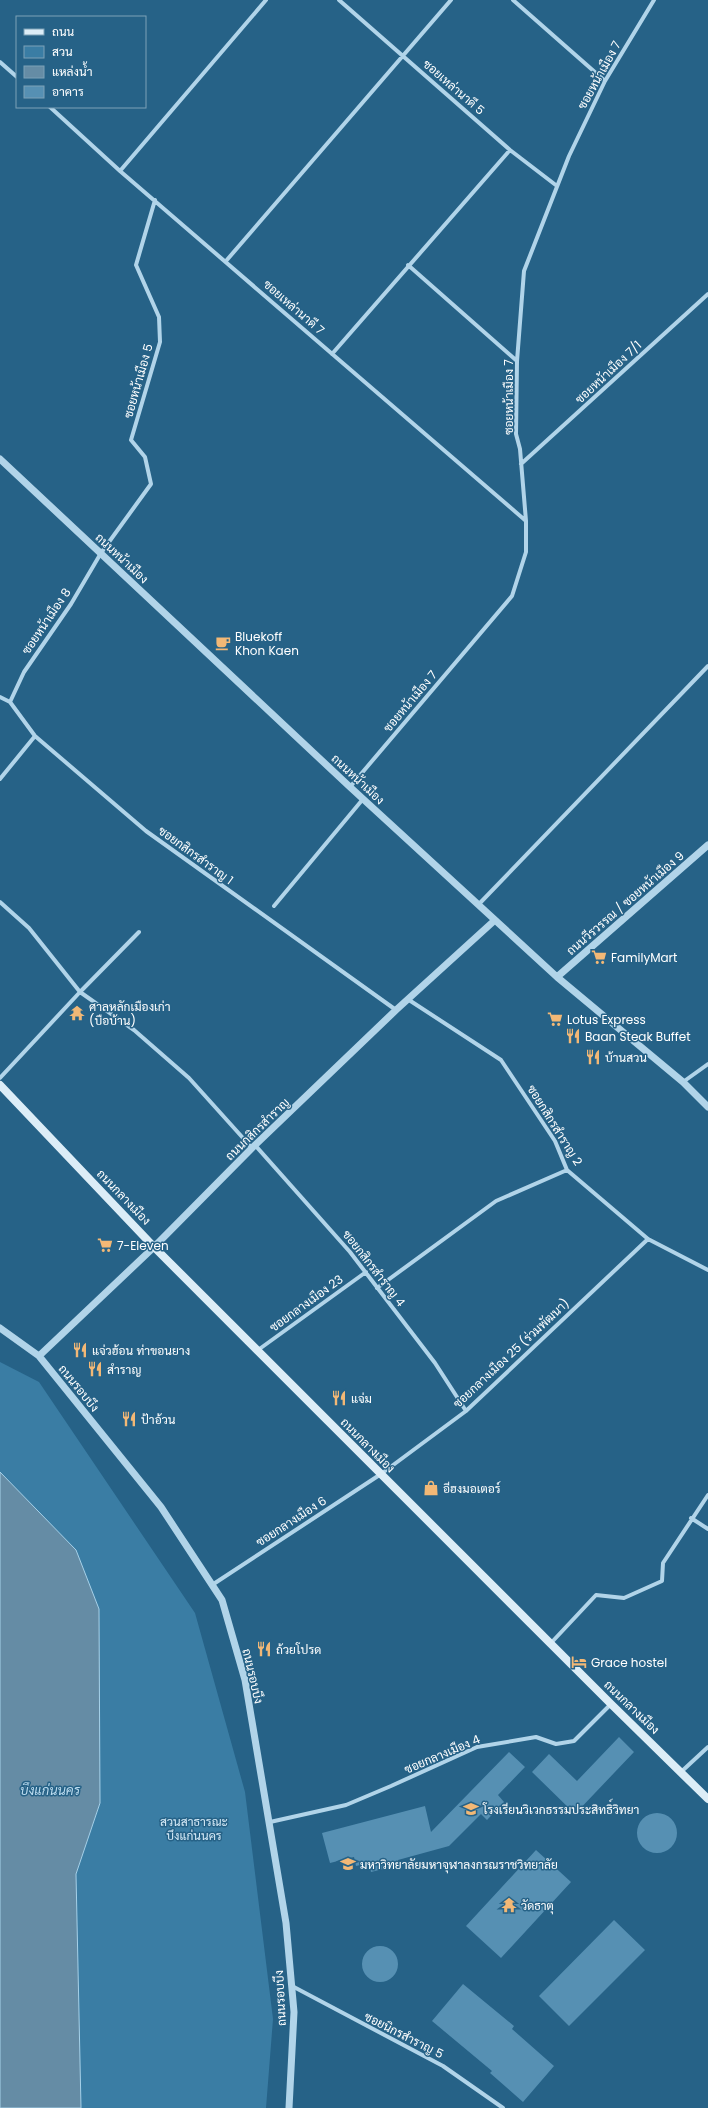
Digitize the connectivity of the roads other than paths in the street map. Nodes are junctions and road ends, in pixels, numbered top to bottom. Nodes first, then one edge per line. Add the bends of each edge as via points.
1 (266, 0) edge
2 (339, 0) edge
3 (451, 0) edge
4 (512, 0) edge
5 (654, 0) edge
6 (404, 56) junction
7 (0, 62) edge
8 (16, 76) edge
9 (605, 81) junction
10 (51, 108) edge
11 (510, 150) junction
12 (120, 171) junction
13 (557, 186) junction
14 (155, 200) junction
15 (226, 261) junction
16 (408, 265) junction
17 (708, 294) edge
18 (332, 354) junction
19 (517, 362) junction
20 (0, 459) edge
21 (521, 464) junction
22 (526, 521) junction
23 (101, 553) junction
24 (708, 666) edge
25 (0, 696) edge
26 (10, 702) junction
27 (35, 736) junction
28 (0, 780) edge
29 (350, 787) junction
30 (363, 799) junction
31 (708, 845) edge
32 (0, 902) edge
33 (479, 904) junction
34 (274, 906) dead end
35 (495, 920) junction
36 (139, 932) dead end
37 (557, 977) junction
38 (80, 992) junction
39 (409, 1000) junction
40 (396, 1010) junction
41 (708, 1064) edge
42 (0, 1078) edge
43 (683, 1082) junction
44 (0, 1085) edge
45 (708, 1107) edge
46 (253, 1147) junction
47 (567, 1170) junction
48 (648, 1239) junction
49 (154, 1247) junction
50 (708, 1270) edge
51 (366, 1272) junction
52 (377, 1288) junction
53 (0, 1328) edge
54 (258, 1350) junction
55 (39, 1356) junction
56 (466, 1411) junction
57 (381, 1474) junction
58 (708, 1495) edge
59 (691, 1518) junction
60 (708, 1529) edge
61 (212, 1585) junction
62 (550, 1643) junction
63 (611, 1704) junction
64 (708, 1747) edge
65 (681, 1772) junction
66 (708, 1799) edge
67 (270, 1822) junction
68 (292, 1986) junction
69 (289, 2108) edge
70 (503, 2108) edge

1 - 12 street
2 - 6 street, ซอยเหล่านาดี 5
3 - 6 street
4 - 9 street
5 - 9 street, ซอยหน้าเมือง 7
6 - 11 street, ซอยเหล่านาดี 5
6 - 15 street
7 - 8 street
9 - 13 street, ซอยหน้าเมือง 7
10 - 12 street, ซอยเหล่านาดี 7
11 - 13 street, ซอยเหล่านาดี 5
11 - 16 street
12 - 14 street, ซอยเหล่านาดี 7
13 - 19 street, ซอยหน้าเมือง 7 via 524,271
14 - 15 street, ซอยเหล่านาดี 7
14 - 23 street, ซอยหน้าเมือง 5 via 136,265 159,317 160,342 131,440 145,457 151,484
15 - 18 street, ซอยเหล่านาดี 7
16 - 18 street
16 - 19 street
17 - 21 street, ซอยหน้าเมือง 7/1
18 - 22 street, ซอยเหล่านาดี 7
19 - 21 street, ซอยหน้าเมือง 7 via 516,434
20 - 23 street, ถนนหน้าเมือง
21 - 22 street, ซอยหน้าเมือง 7
22 - 29 street, ซอยหน้าเมือง 7 via 526,552 512,596
23 - 26 street, ซอยหน้าเมือง 8 via 71,604 24,672
23 - 29 street, ถนนหน้าเมือง
24 - 33 street
25 - 26 street, ซอยกสิกรสำราญ 1
26 - 27 street, ซอยกสิกรสำราญ 1
27 - 28 street
27 - 40 street, ซอยกสิกรสำราญ 1 via 146,831
29 - 30 street, ถนนหน้าเมือง
30 - 33 street, ถนนหน้าเมือง
30 - 34 street
31 - 37 street, ถนนวีรวรรณ / ซอยหน้าเมือง 9
32 - 38 street, ซอยกสิกรสำราญ 4 via 29,928
33 - 35 street, ถนนหน้าเมือง
35 - 37 street, ถนนหน้าเมือง
35 - 39 street, ถนนกสิกรสำราญ
36 - 38 street
37 - 43 street, ถนนหน้าเมือง
38 - 42 street
38 - 46 street, ซอยกสิกรสำราญ 4 via 134,1030 189,1078
39 - 40 street, ถนนกสิกรสำราญ
39 - 47 street, ซอยกสิกรสำราญ 2 via 501,1060 555,1141
40 - 46 street, ถนนกสิกรสำราญ
41 - 43 street
43 - 45 street, ถนนหน้าเมือง
44 - 49 main road, ถนนกลางเมือง
46 - 49 street, ถนนกสิกรสำราญ
46 - 51 street, ซอยกสิกรสำราญ 4
47 - 48 street, ซอยกสิกรสำราญ 2
47 - 52 street via 496,1201
48 - 50 street, ซอยกสิกรสำราญ 2
48 - 56 street, ซอยกลางเมือง 25 (ร่วมพัฒนา)
49 - 54 main road, ถนนกลางเมือง
49 - 55 street, ถนนกสิกรสำราญ
51 - 52 street, ซอยกสิกรสำราญ 4
51 - 54 street, ซอยกลางเมือง 23
52 - 56 street, ซอยกสิกรสำราญ 4 via 435,1363
53 - 55 street, ถนนรอบบึง
54 - 57 main road, ถนนกลางเมือง
55 - 61 street, ถนนรอบบึง via 161,1507
56 - 57 street, ซอยกลางเมือง 25 (ร่วมพัฒนา)
57 - 61 street, ซอยกลางเมือง 6
57 - 62 main road, ถนนกลางเมือง
58 - 59 street
59 - 60 street
59 - 62 street via 663,1563 662,1581 624,1598 596,1595
61 - 67 street, ถนนรอบบึง via 222,1600 245,1680
62 - 63 main road, ถนนกลางเมือง
63 - 65 main road, ถนนกลางเมือง
63 - 67 street, ซอยกลางเมือง 4 via 574,1741 556,1744 536,1737 477,1747 346,1805
64 - 65 street
65 - 66 main road, ถนนกลางเมือง
67 - 68 street, ถนนรอบบึง via 286,1923
68 - 69 street, ถนนรอบบึง via 294,2012
68 - 70 street, ซอยนิกรสำราญ 5 via 443,2066

